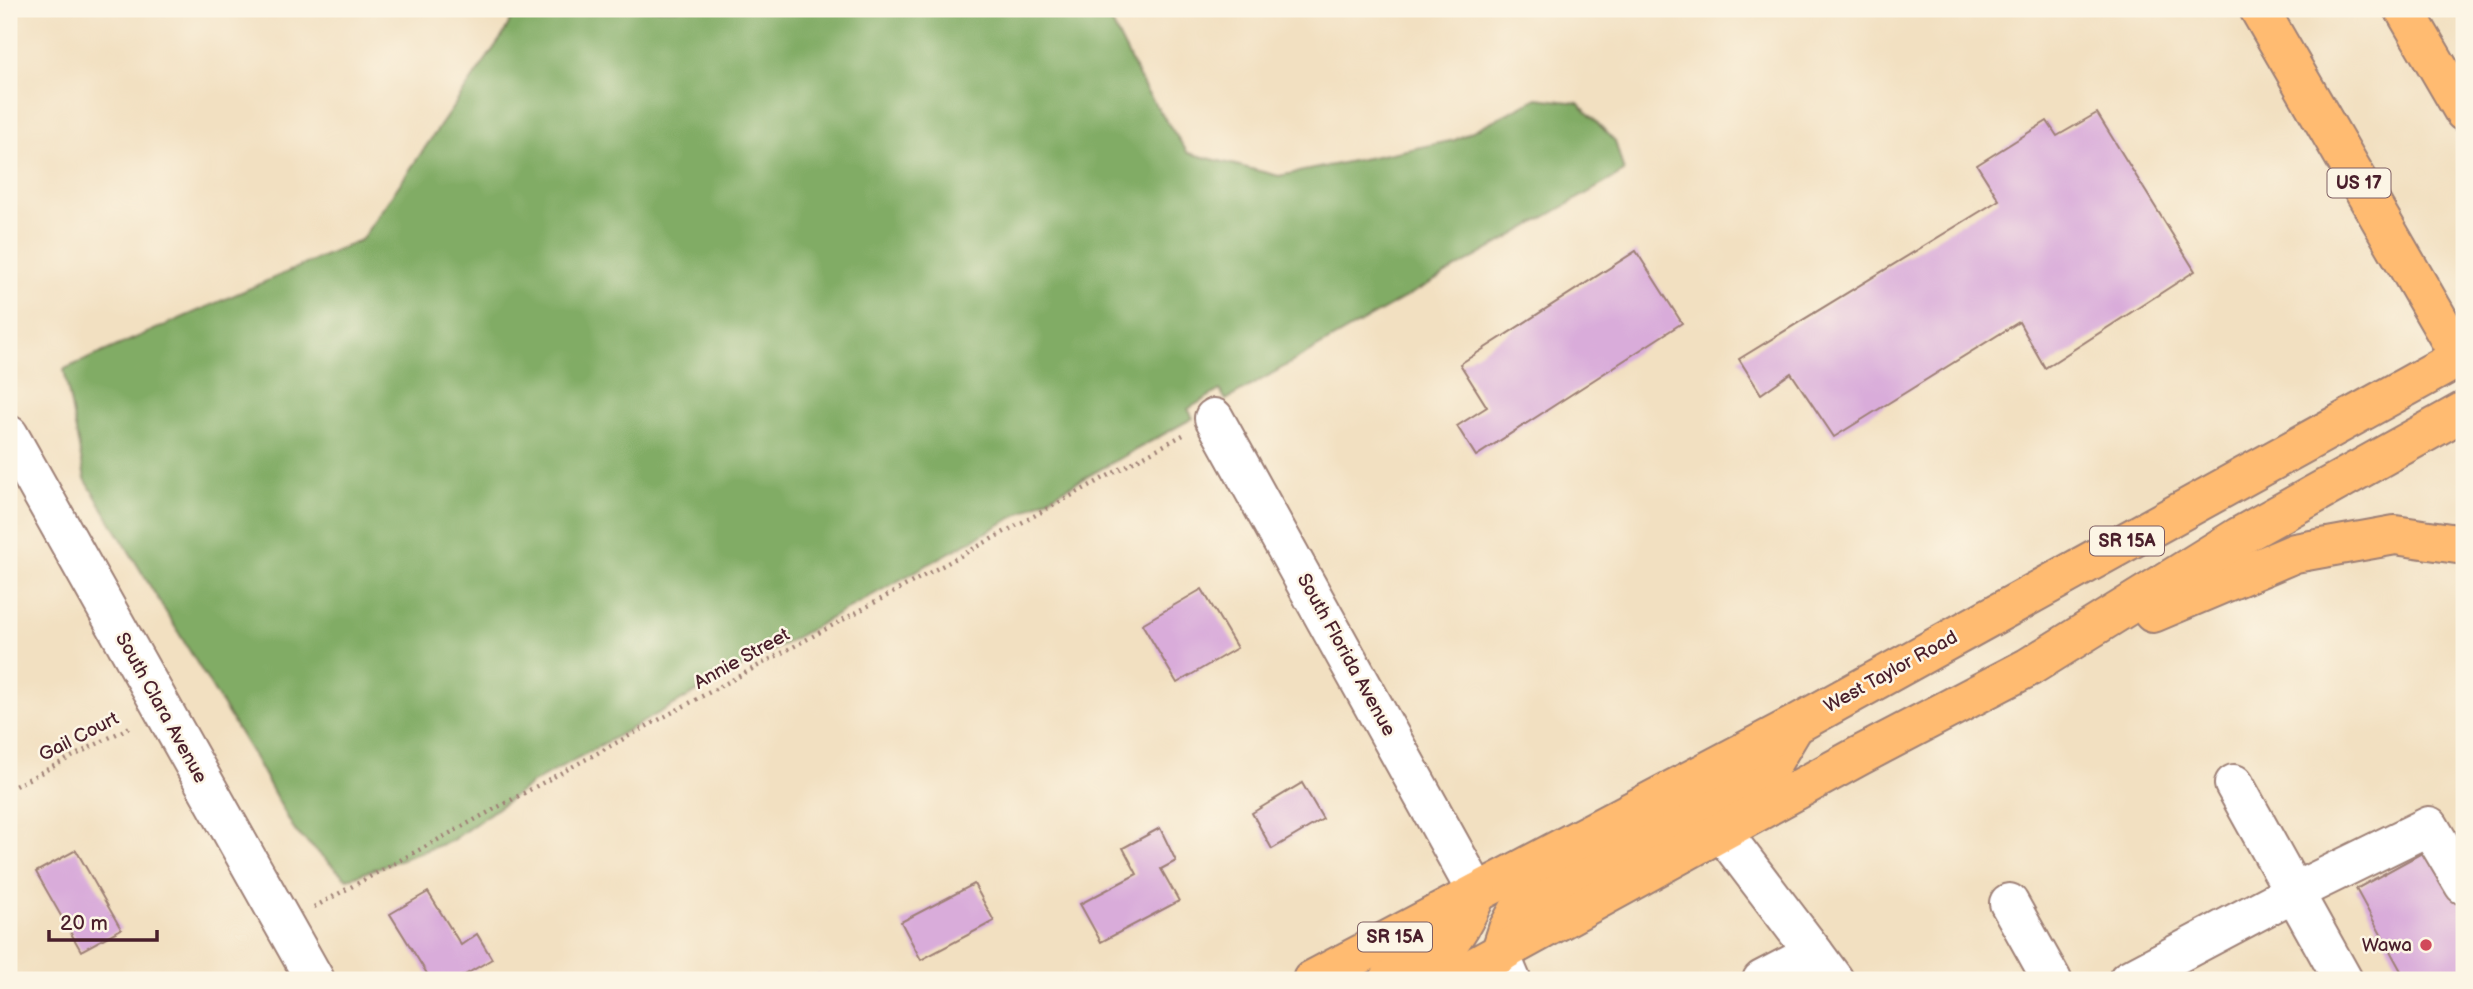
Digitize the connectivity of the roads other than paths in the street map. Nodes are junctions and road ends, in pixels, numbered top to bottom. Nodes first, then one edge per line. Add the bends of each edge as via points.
1 (2259, 9) edge
2 (2404, 9) edge
3 (2464, 113) edge
4 (2463, 359) edge
5 (2464, 411) edge
6 (1214, 418) road end
7 (9, 435) edge
8 (2464, 545) edge
9 (2029, 667) junction
10 (1795, 725) junction
11 (2234, 784) dead end
12 (1722, 832) junction
13 (2464, 885) edge
14 (2294, 892) junction
15 (1477, 893) junction
16 (2009, 904) dead end
17 (1506, 967) edge
18 (1824, 967) edge
19 (315, 980) edge
20 (1312, 980) edge
21 (1389, 980) edge
22 (1451, 980) edge
23 (1762, 980) edge
24 (2052, 980) edge
25 (2128, 980) edge
26 (2343, 980) edge

1 - 4 main road, US 17
2 - 3 main road
4 - 10 main road, West Taylor Road / SR 15A
5 - 9 main road, SR 15A via 2240,536
6 - 15 street, South Florida Avenue
7 - 19 street, South Clara Avenue
8 - 9 main road via 2395,535 2295,553
9 - 12 main road, SR 15A
10 - 15 main road, West Taylor Road / SR 15A
10 - 17 main road via 1769,768 1743,789 1518,911 1508,929
11 - 14 street
12 - 17 main road, SR 15A
12 - 18 street
13 - 14 street via 2429,826
14 - 25 street
14 - 26 street
15 - 20 main road, West Taylor Road / SR 15A
15 - 21 main road via 1447,947
16 - 24 street
17 - 22 main road, SR 15A
18 - 23 street

